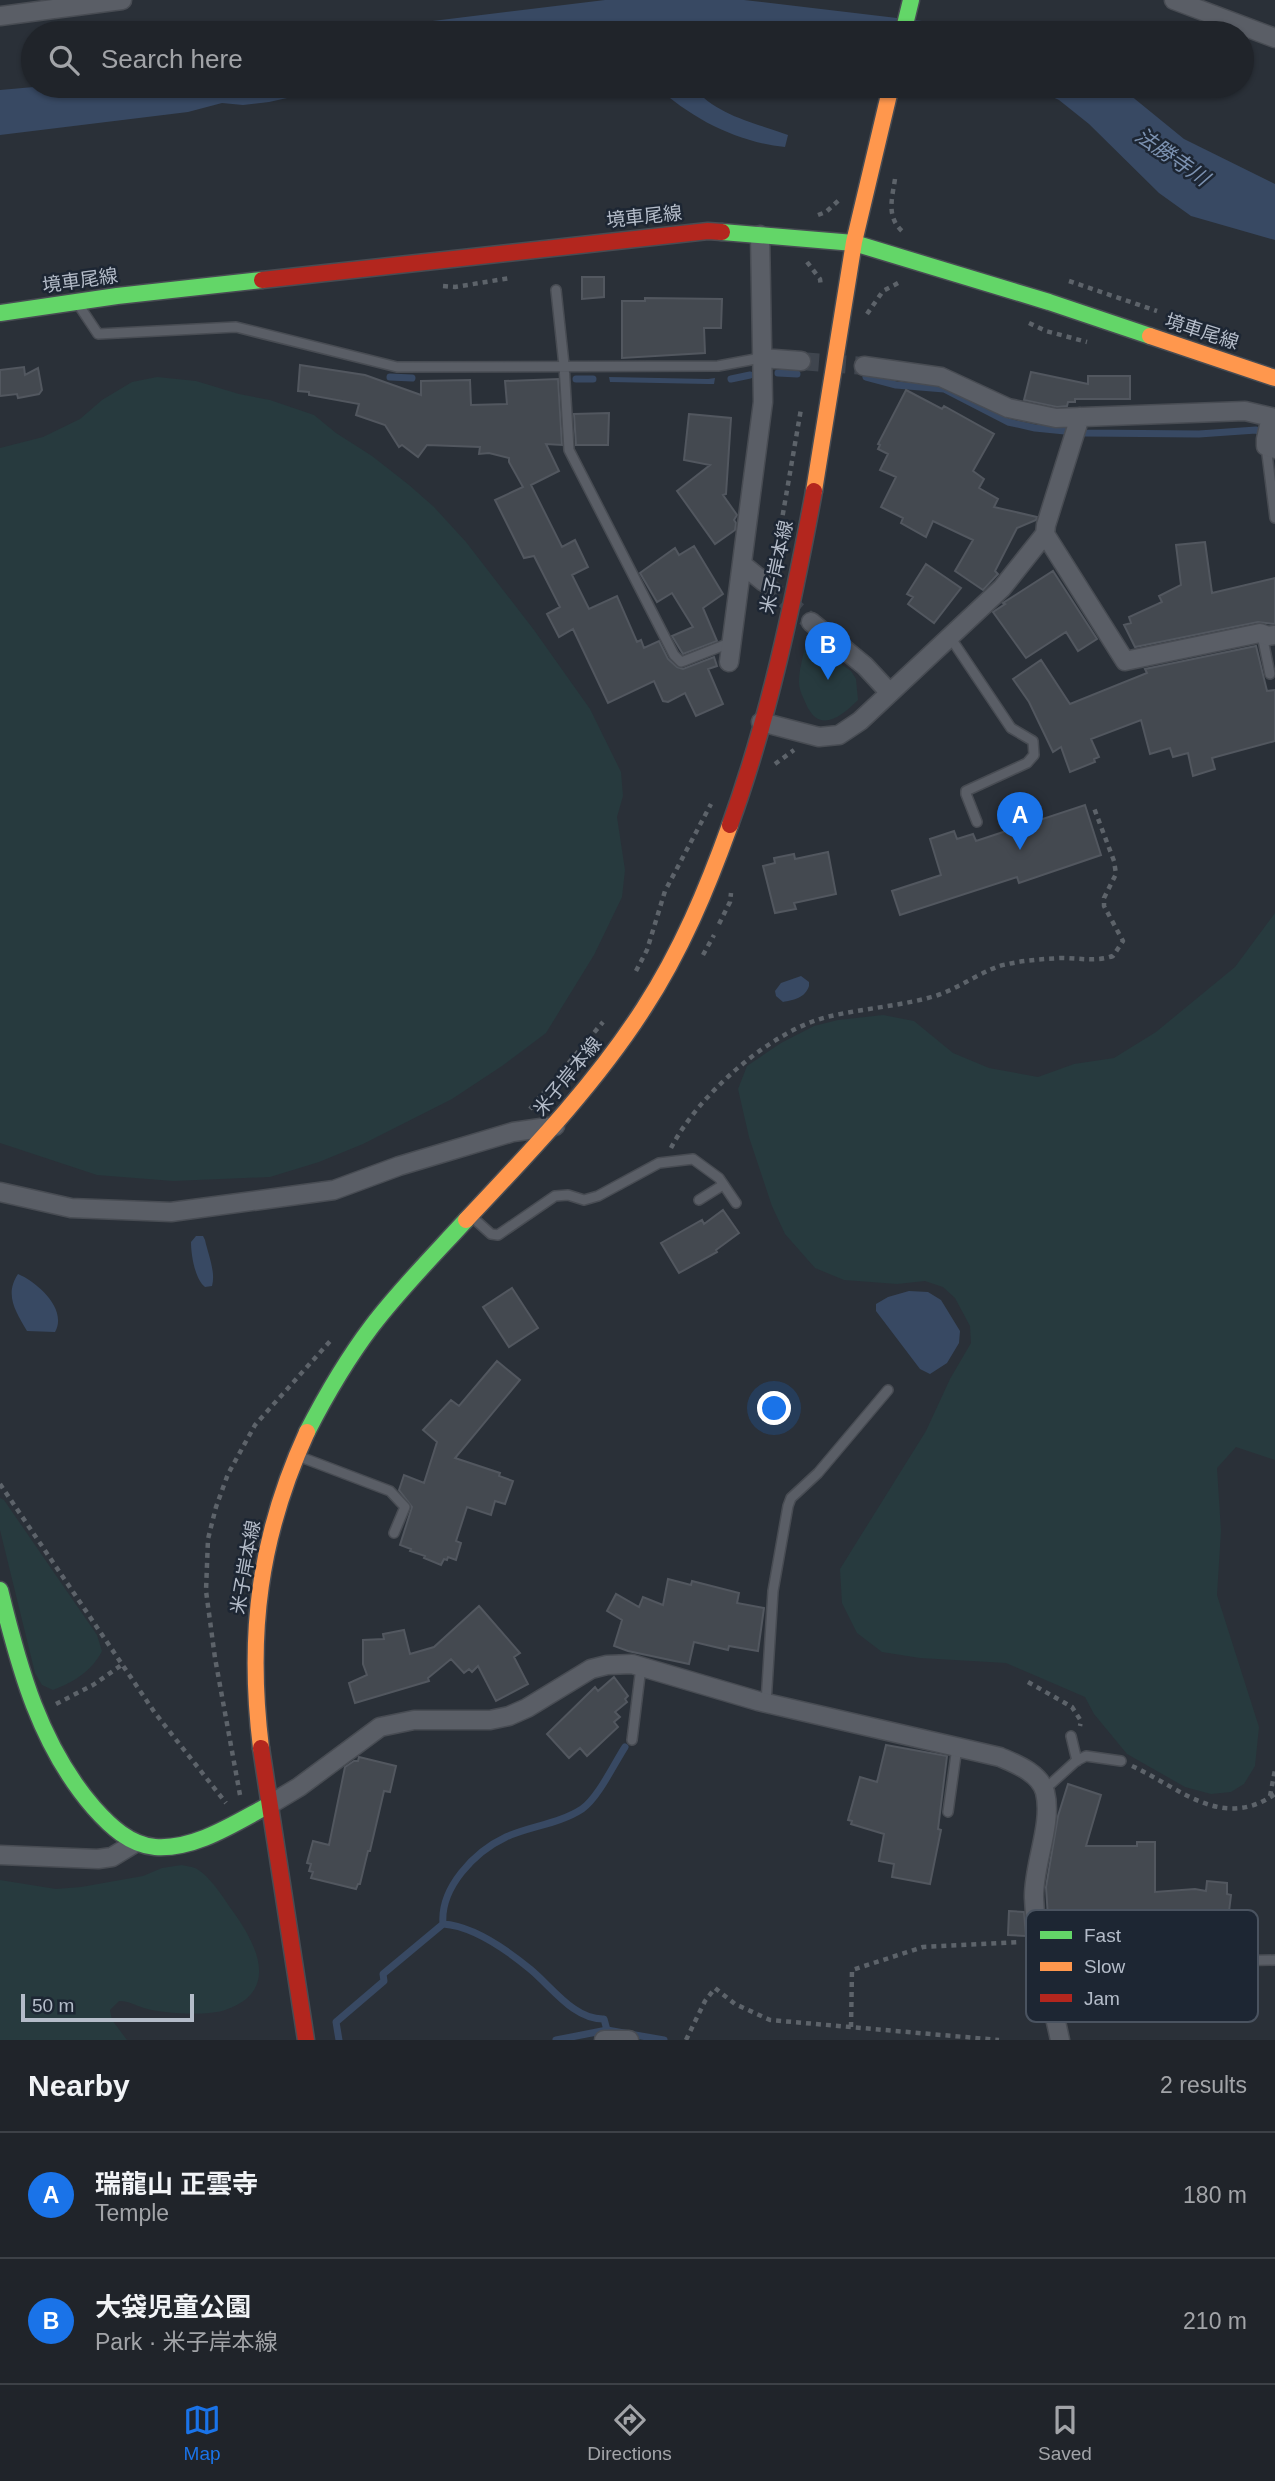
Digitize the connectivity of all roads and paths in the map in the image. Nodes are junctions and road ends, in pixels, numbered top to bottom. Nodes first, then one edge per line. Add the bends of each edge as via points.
1 (122, 0) edge
2 (911, 0) edge
3 (1174, 0) edge
4 (0, 16) edge
5 (906, 21) edge
6 (1230, 21) edge
7 (1254, 30) edge
8 (1275, 38) edge
9 (888, 98) edge
10 (760, 235) junction
11 (854, 243) junction
12 (803, 259) dead end
13 (912, 281) dead end
14 (556, 289) dead end
15 (822, 292) dead end
16 (77, 302) junction
17 (0, 313) edge
18 (865, 323) dead end
19 (761, 358) junction
20 (801, 361) tunnel mouth
21 (565, 365) junction
22 (864, 366) tunnel mouth
23 (1275, 378) edge
24 (803, 399) dead end
25 (1077, 426) junction
26 (1270, 433) edge
27 (1275, 519) edge
28 (780, 527) dead end
29 (1045, 534) junction
30 (743, 565) junction
31 (764, 582) tunnel mouth
32 (811, 622) tunnel mouth
33 (1268, 634) edge
34 (949, 636) junction
35 (732, 642) junction
36 (729, 662) dead end
37 (1270, 674) dead end
38 (890, 693) junction
39 (761, 722) junction
40 (718, 793) dead end
41 (1094, 808) dead end
42 (978, 822) dead end
43 (631, 980) dead end
44 (604, 1020) dead end
45 (530, 1110) dead end
46 (555, 1126) junction
47 (665, 1161) junction
48 (723, 1185) junction
49 (0, 1192) edge
50 (699, 1200) dead end
51 (736, 1203) dead end
52 (470, 1215) junction
53 (888, 1390) dead end
54 (296, 1455) junction
55 (0, 1484) edge
56 (394, 1532) dead end
57 (0, 1590) edge
58 (123, 1664) junction
59 (641, 1667) junction
60 (1028, 1682) dead end
61 (766, 1703) junction
62 (36, 1713) junction
63 (1071, 1736) dead end
64 (632, 1740) dead end
65 (957, 1748) junction
66 (1076, 1757) junction
67 (1121, 1761) joint
68 (1275, 1770) edge
69 (1044, 1790) junction
70 (1273, 1796) edge
71 (269, 1805) junction
72 (948, 1812) dead end
73 (236, 1822) junction
74 (135, 1843) junction
75 (0, 1855) edge
76 (1035, 1910) edge
77 (1026, 1942) edge
78 (1056, 2022) edge
79 (851, 2027) junction
80 (306, 2040) edge
81 (686, 2040) edge
82 (999, 2040) edge
83 (1060, 2040) edge

1 - 4 street
2 - 5 main road
3 - 6 street
7 - 8 street
9 - 11 main road, 米子岸本線
10 - 11 main road, 境車尾線
10 - 16 main road, 境車尾線 via 708,231
10 - 19 street
11 - 23 main road, 境車尾線
11 - 39 main road, 米子岸本線 via 811,503
12 - 15 path via 820,279
13 - 18 path via 883,291
14 - 21 lane
16 - 17 main road, 境車尾線
16 - 21 lane via 98,334 236,327 397,367
19 - 20 street
19 - 21 lane via 718,366
19 - 30 street via 763,402
21 - 35 lane via 569,450 674,655 681,662
22 - 25 street via 941,377 1008,408
24 - 28 path
25 - 26 street via 1245,411
25 - 29 street
26 - 27 lane
29 - 33 street via 1125,661
29 - 34 street via 1002,588
30 - 31 street
30 - 35 street
32 - 38 street
33 - 37 lane
34 - 38 street
34 - 42 lane via 1011,728 1030,737 1035,748 1027,764 967,791
35 - 36 street
38 - 39 street via 839,734 819,737
39 - 46 main road, 米子岸本線 via 721,852 693,920 641,1015
40 - 43 path via 665,891 647,950
41 - 47 path via 1116,874 1104,898 1123,941 1113,956 1003,964 955,990 804,1024 739,1067 680,1130
44 - 45 path
46 - 49 street via 513,1132 334,1190 171,1212 71,1208
46 - 52 main road, 米子岸本線
47 - 48 lane via 693,1159
47 - 52 lane via 598,1196 583,1200 555,1196 498,1234 491,1234
48 - 50 lane
48 - 51 lane
52 - 54 main road, 米子岸本線 via 364,1335 317,1410
53 - 61 lane via 791,1498 773,1591
54 - 56 lane via 390,1491 405,1507
54 - 71 main road, 米子岸本線 via 273,1523 257,1605 255,1687
55 - 58 path
57 - 62 main road via 10,1646
58 - 62 path via 93,1685
58 - 73 path via 180,1747 224,1799
59 - 61 street
59 - 64 lane
59 - 71 street via 591,1669 509,1716 414,1720 380,1727
60 - 66 path via 1072,1707 1081,1721
61 - 65 street
62 - 74 main road via 57,1758 85,1797 114,1829
63 - 66 lane
65 - 69 street via 1013,1763 1041,1782
65 - 72 lane
66 - 67 lane
66 - 69 lane
67 - 70 path via 1191,1799 1224,1809 1247,1808
68 - 70 path
69 - 76 street via 1046,1812
71 - 73 main road
71 - 80 main road, 米子岸本線
73 - 74 main road via 177,1845
74 - 75 street via 113,1857 98,1859
77 - 79 path via 923,1947 852,1970
78 - 83 street
79 - 81 path via 770,2020 735,2004 715,1988
79 - 82 path

